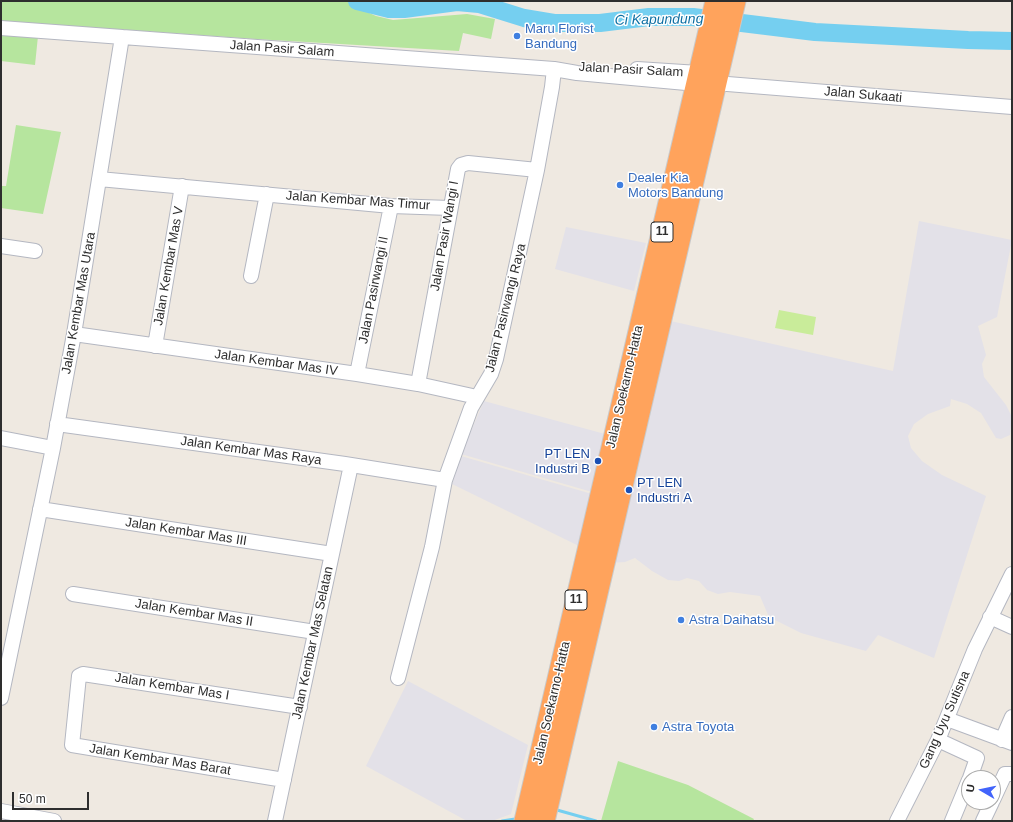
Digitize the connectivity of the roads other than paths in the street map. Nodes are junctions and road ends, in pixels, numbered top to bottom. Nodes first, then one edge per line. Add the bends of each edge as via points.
1 (716, 1) edge
2 (735, 1) edge
3 (1, 28) edge
4 (122, 37) junction
5 (558, 69) junction
6 (706, 73) junction
7 (1012, 107) edge
8 (537, 170) junction
9 (100, 179) junction
10 (182, 186) junction
11 (267, 194) junction
12 (390, 206) junction
13 (450, 208) junction
14 (1, 246) edge
15 (35, 250) dead end
16 (252, 276) dead end
17 (74, 334) junction
18 (155, 346) junction
19 (357, 374) junction
20 (637, 381) junction
21 (418, 384) junction
22 (477, 398) junction
23 (57, 424) junction
24 (1, 438) edge
25 (53, 448) junction
26 (351, 465) junction
27 (445, 480) junction
28 (40, 509) junction
29 (332, 554) junction
30 (1012, 574) edge
31 (72, 594) dead end
32 (990, 617) junction
33 (1012, 627) edge
34 (315, 632) junction
35 (398, 678) dead end
36 (1, 698) edge
37 (300, 707) junction
38 (75, 710) joint
39 (1012, 717) edge
40 (947, 719) junction
41 (938, 740) junction
42 (1007, 741) edge
43 (972, 770) edge
44 (1012, 774) edge
45 (284, 780) junction
46 (1001, 784) edge
47 (961, 799) edge
48 (988, 810) edge
49 (1, 811) edge
50 (54, 821) edge
51 (275, 821) edge
52 (525, 821) edge
53 (544, 821) edge
54 (898, 821) edge
55 (952, 821) edge
56 (983, 821) edge

1 - 6 highway, Jalan Soekarno-Hatta / 11
2 - 6 highway, Jalan Soekarno-Hatta / 11
3 - 4 street, Jalan Pasir Salam
4 - 5 street, Jalan Pasir Salam
4 - 9 street, Jalan Kembar Mas Utara
5 - 6 street, Jalan Pasir Salam via 578,66
5 - 8 street, Jalan Pasirwangi Raya via 552,87
6 - 7 street, Jalan Sukaati
6 - 20 highway, Jalan Soekarno-Hatta / 11
8 - 13 street, Jalan Pasir Wangi I via 468,163 461,165
8 - 22 street, Jalan Pasirwangi Raya via 496,359 491,374
9 - 10 street, Jalan Kembar Mas Timur
9 - 17 street, Jalan Kembar Mas Utara
10 - 11 street, Jalan Kembar Mas Timur
10 - 18 street, Jalan Kembar Mas V
11 - 12 street, Jalan Kembar Mas Timur
11 - 16 street, Jalan Kembar Mas Timur
12 - 13 street, Jalan Kembar Mas Timur
12 - 19 street, Jalan Pasirwangi II
13 - 21 street, Jalan Pasir Wangi I
14 - 15 street
17 - 18 street, Jalan Kembar Mas IV
17 - 23 street, Jalan Kembar Mas Utara
18 - 19 street, Jalan Kembar Mas IV
19 - 21 street, Jalan Kembar Mas IV
20 - 52 highway, Jalan Soekarno-Hatta / 11
20 - 53 highway, Jalan Soekarno-Hatta / 11
21 - 22 street, Jalan Kembar Mas IV
22 - 27 street, Jalan Pasirwangi Raya via 470,408
23 - 25 street, Jalan Kembar Mas Utara
23 - 26 street, Jalan Kembar Mas Raya
24 - 25 street
25 - 28 street, Jalan Kembar Mas Utara
26 - 27 street, Jalan Kembar Mas Raya
26 - 29 street, Jalan Kembar Mas Selatan
27 - 35 street, Jalan Pasirwangi Raya via 432,547
28 - 29 street, Jalan Kembar Mas III
28 - 36 street, Jalan Kembar Mas Utara
29 - 34 street, Jalan Kembar Mas Selatan
30 - 32 street, Gang Uyu Sutisna
31 - 34 street, Jalan Kembar Mas II
32 - 33 street
32 - 40 street, Gang Uyu Sutisna
34 - 37 street, Jalan Kembar Mas Selatan
37 - 38 street, Jalan Kembar Mas I via 83,674 79,676
37 - 45 street, Jalan Kembar Mas Selatan
38 - 45 street, Jalan Kembar Mas Barat via 72,745
39 - 42 street
40 - 41 street, Gang Uyu Sutisna
40 - 42 street
41 - 43 street via 977,758
41 - 54 street, Gang Uyu Sutisna
44 - 46 street via 1006,774
45 - 51 street, Jalan Kembar Mas Selatan
47 - 55 street
48 - 56 street
49 - 50 street

